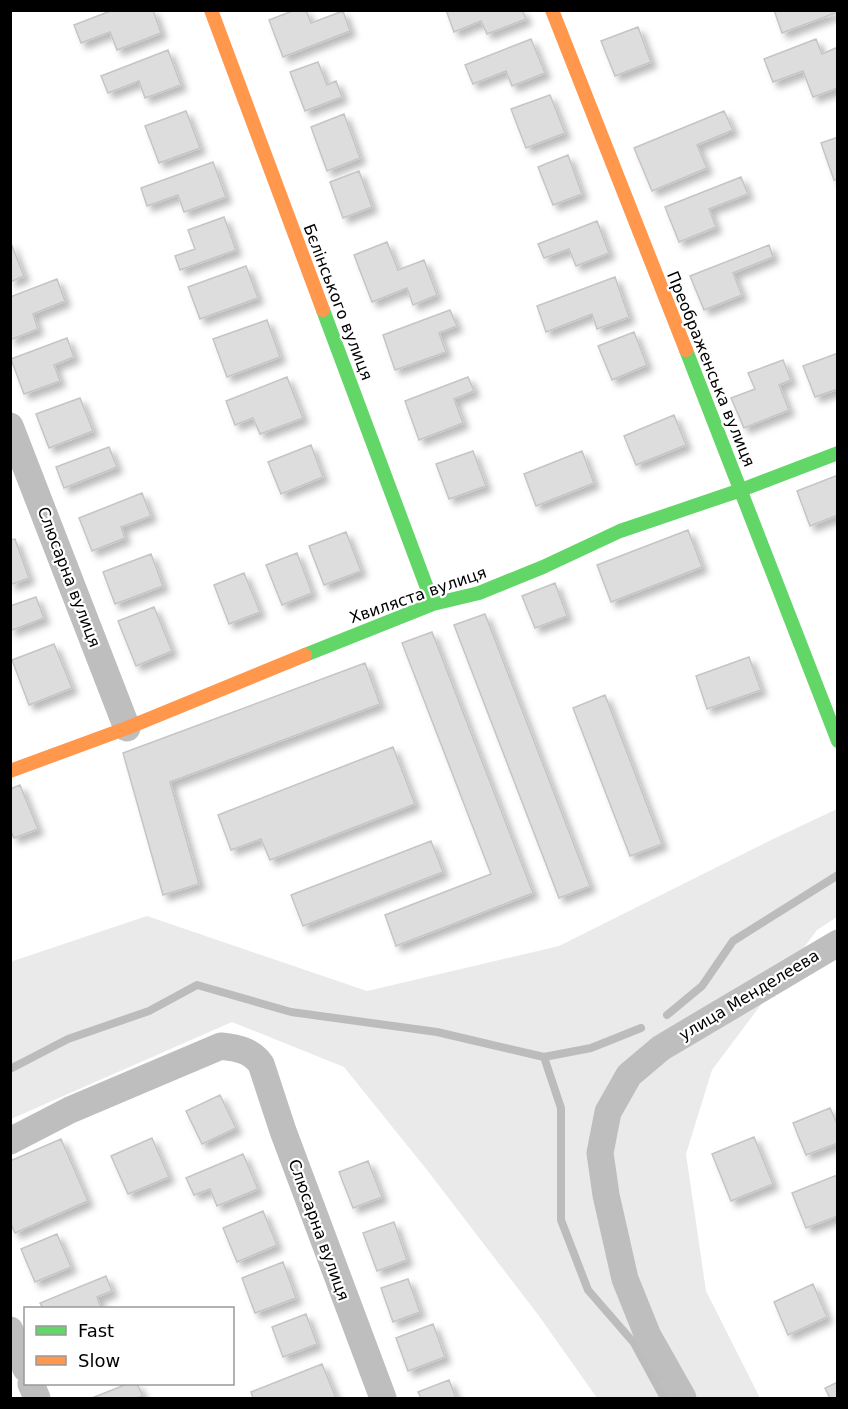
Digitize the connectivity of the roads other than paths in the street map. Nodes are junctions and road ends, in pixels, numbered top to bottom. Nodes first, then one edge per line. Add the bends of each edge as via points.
1 (211, 10) edge
2 (552, 10) edge
3 (10, 426) edge
4 (837, 453) edge
5 (741, 490) junction
6 (433, 604) junction
7 (127, 728) junction
8 (837, 741) edge
9 (10, 771) edge
10 (837, 943) edge
11 (10, 1141) edge
12 (10, 1329) edge
13 (24, 1364) edge
14 (382, 1398) edge
15 (684, 1398) edge

1 - 6 street, Бєлінського вулиця
2 - 5 street, Преображенська вулиця
3 - 7 street, Слюсарна вулиця
4 - 5 street, Хвиляста вулиця
5 - 6 street, Хвиляста вулиця via 620,531 479,593
5 - 8 street, Преображенська вулиця
6 - 7 street, Хвиляста вулиця
7 - 9 street, Хвиляста вулиця
10 - 15 street, улица Менделеева via 661,1048 629,1076 608,1112 600,1153 624,1279 648,1336
11 - 14 street, Слюсарна вулиця via 70,1110 221,1046 242,1049 258,1060
12 - 13 street

